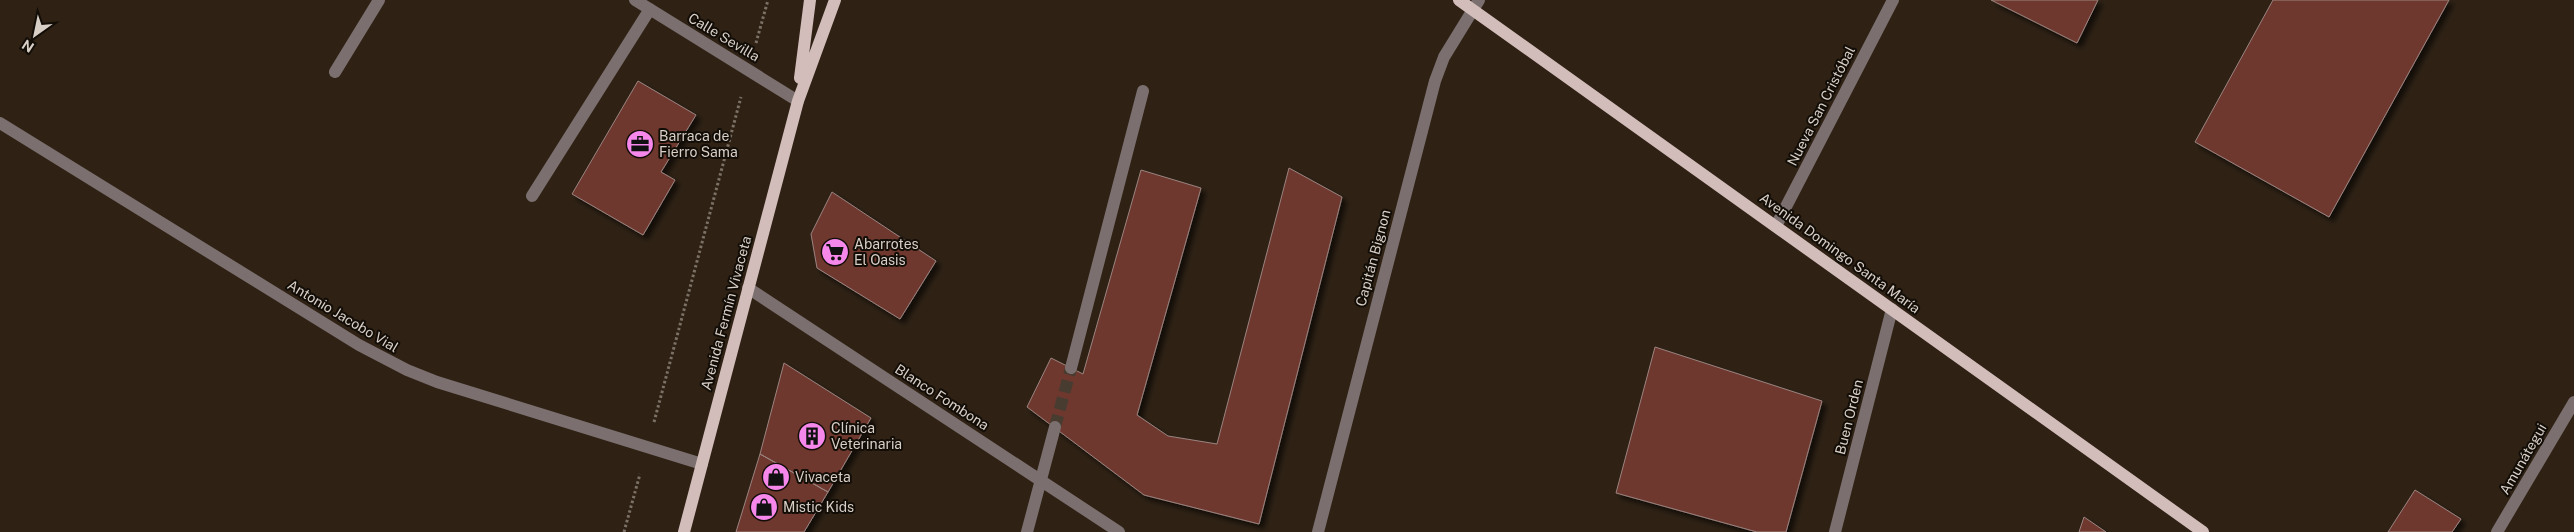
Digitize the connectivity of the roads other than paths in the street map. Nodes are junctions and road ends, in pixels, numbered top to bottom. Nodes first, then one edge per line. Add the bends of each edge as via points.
1 (380, 0) edge
2 (635, 0) edge
3 (810, 0) edge
4 (835, 0) edge
5 (1459, 0) edge
6 (1893, 0) edge
7 (1476, 5) edge
8 (650, 9) junction
9 (335, 72) dead end
10 (1143, 91) dead end
11 (798, 100) junction
12 (0, 123) edge
13 (532, 196) dead end
14 (1776, 226) junction
15 (748, 288) junction
16 (1892, 309) junction
17 (1070, 368) tunnel mouth
18 (2574, 402) edge
19 (1055, 427) tunnel mouth
20 (702, 464) junction
21 (1041, 479) junction
22 (684, 532) edge
23 (1027, 532) edge
24 (1119, 532) edge
25 (1318, 532) edge
26 (1835, 532) edge
27 (2204, 532) edge
28 (2497, 532) edge

1 - 9 street
2 - 8 street, Calle Sevilla
3 - 11 main road, Avenida Fermín Vivaceta
4 - 11 main road, Avenida Fermín Vivaceta
5 - 7 main road, Avenida Domingo Santa María
6 - 14 street, Nueva San Cristóbal
7 - 14 main road, Avenida Domingo Santa María
7 - 25 street, Capitán Bignon via 1444,57 1435,81
8 - 11 street, Calle Sevilla
8 - 13 street
10 - 17 street
11 - 15 main road, Avenida Fermín Vivaceta
12 - 20 street, Antonio Jacobo Vial via 382,358 437,382
14 - 16 main road, Avenida Domingo Santa María
15 - 20 main road, Avenida Fermín Vivaceta
15 - 21 street, Blanco Fombona
16 - 26 street, Buen Orden
16 - 27 main road, Avenida Domingo Santa María
18 - 28 street, Amunátegui
19 - 21 street
20 - 22 main road, Avenida Fermín Vivaceta
21 - 23 street
21 - 24 street, Blanco Fombona

